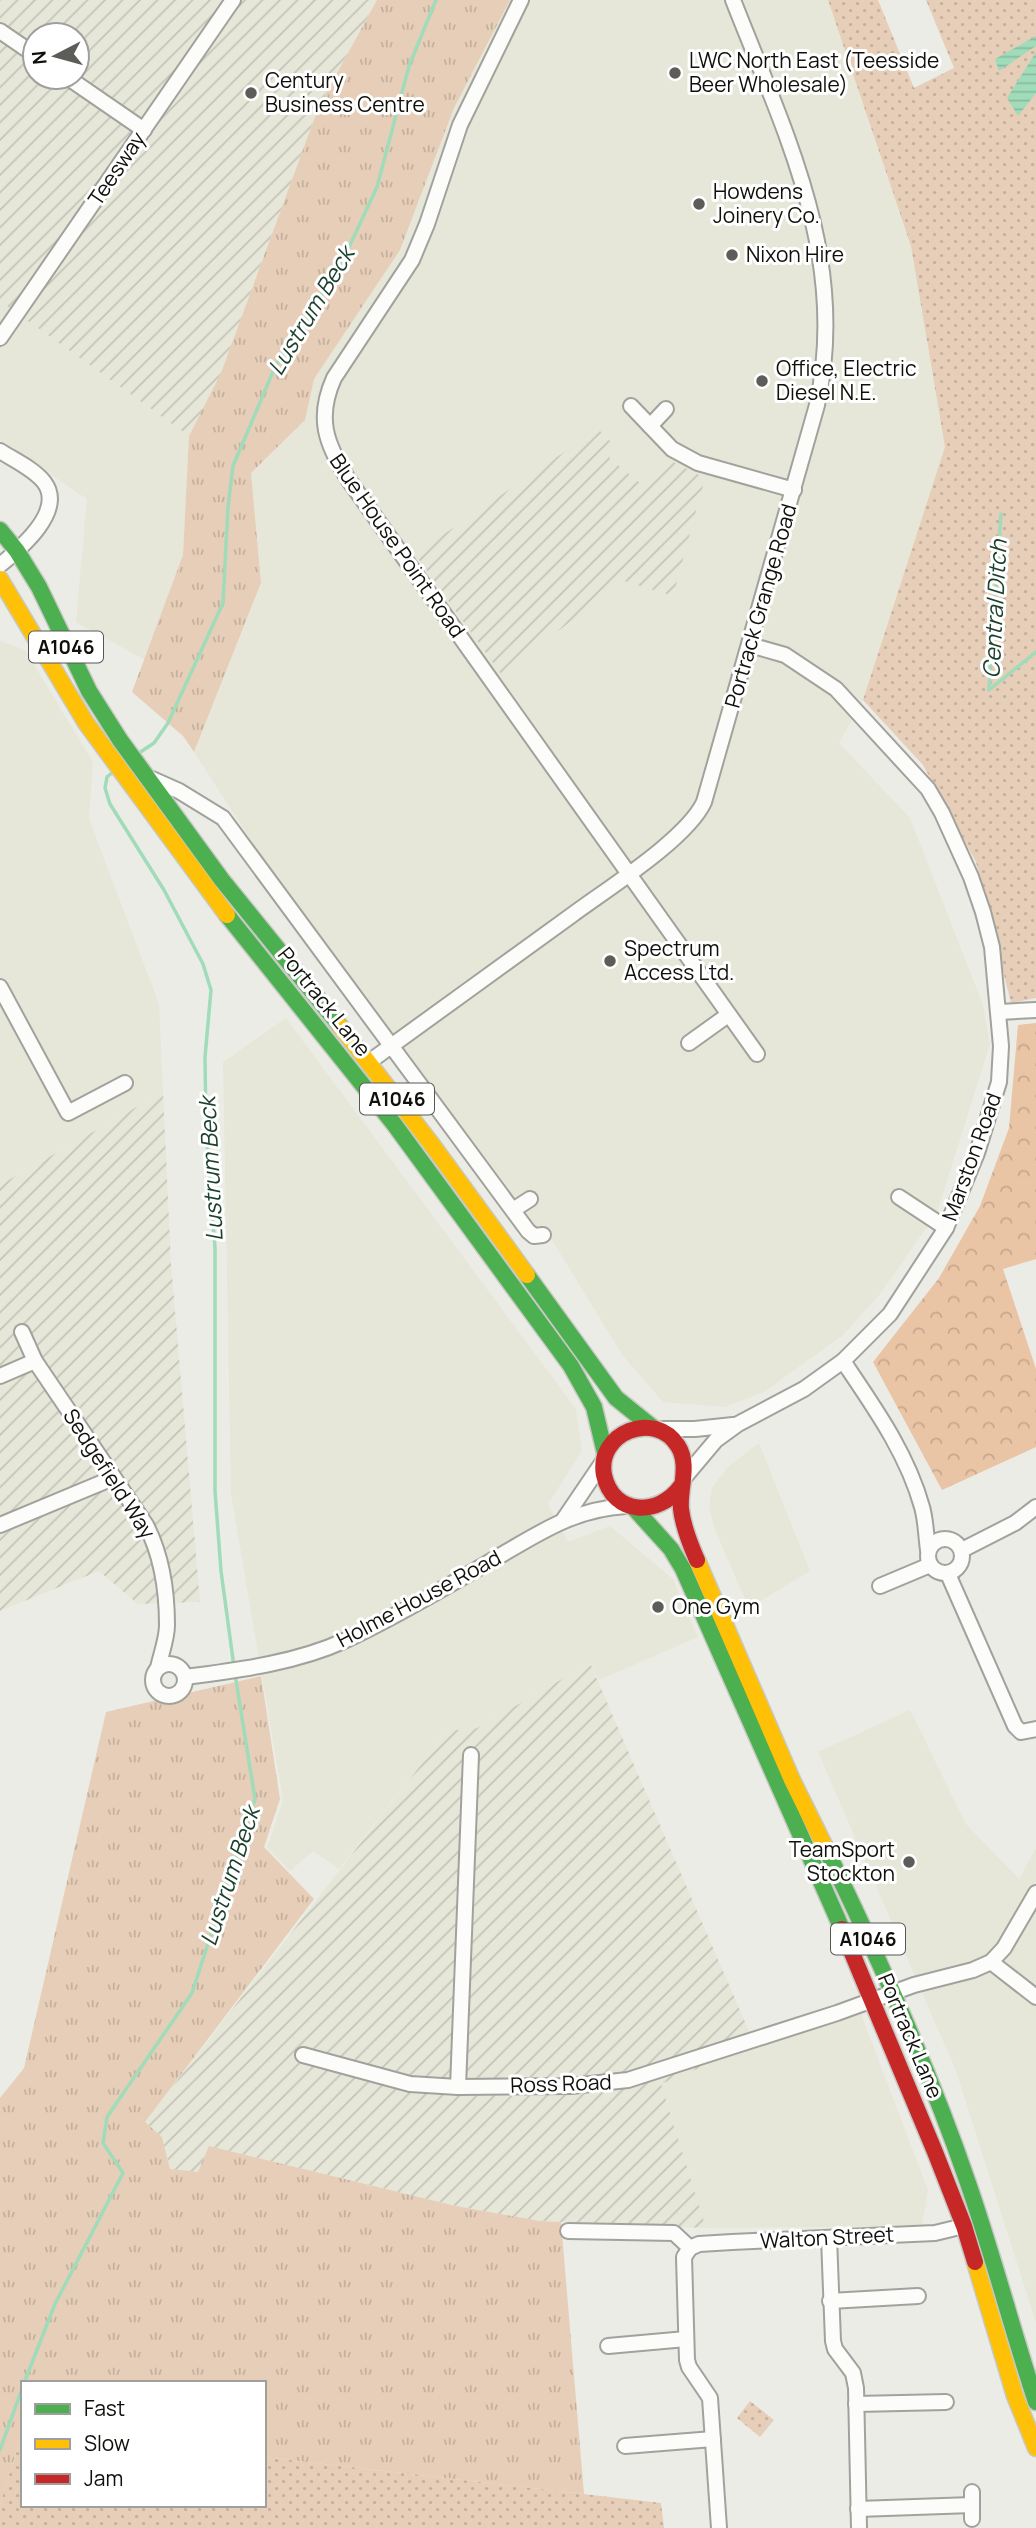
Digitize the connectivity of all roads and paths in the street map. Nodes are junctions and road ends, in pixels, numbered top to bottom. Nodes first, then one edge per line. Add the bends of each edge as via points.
1 (233, 0) edge
2 (521, 0) edge
3 (733, 0) edge
4 (0, 31) edge
5 (21, 45) edge
6 (87, 91) edge
7 (144, 130) junction
8 (0, 338) edge
9 (631, 406) dead end
10 (666, 409) dead end
11 (650, 426) junction
12 (0, 451) edge
13 (794, 489) junction
14 (0, 530) edge
15 (17, 551) junction
16 (0, 565) edge
17 (0, 579) edge
18 (750, 645) junction
19 (145, 773) junction
20 (630, 873) junction
21 (0, 988) edge
22 (1036, 1010) edge
23 (999, 1012) junction
24 (728, 1015) junction
25 (689, 1043) dead end
26 (392, 1045) junction
27 (757, 1054) dead end
28 (369, 1062) junction
29 (125, 1083) dead end
30 (899, 1197) dead end
31 (530, 1199) dead end
32 (513, 1210) junction
33 (946, 1228) junction
34 (543, 1235) dead end
35 (22, 1332) dead end
36 (843, 1361) junction
37 (35, 1362) junction
38 (0, 1377) edge
39 (738, 1424) junction
40 (656, 1428) junction
41 (604, 1458) junction
42 (113, 1478) junction
43 (682, 1482) junction
44 (630, 1507) junction
45 (1036, 1507) edge
46 (923, 1510) junction
47 (564, 1519) junction
48 (0, 1525) edge
49 (947, 1538) junction
50 (928, 1550) junction
51 (962, 1550) junction
52 (930, 1565) junction
53 (948, 1573) junction
54 (880, 1586) dead end
55 (167, 1628) junction
56 (158, 1668) junction
57 (183, 1673) junction
58 (1036, 1729) edge
59 (471, 1755) dead end
60 (1036, 1893) edge
61 (991, 1962) junction
62 (892, 1993) junction
63 (1036, 1997) edge
64 (873, 2000) junction
65 (303, 2055) dead end
66 (458, 2087) junction
67 (964, 2226) junction
68 (568, 2231) dead end
69 (829, 2238) junction
70 (690, 2248) junction
71 (918, 2297) dead end
72 (831, 2301) junction
73 (686, 2339) junction
74 (608, 2346) dead end
75 (946, 2402) dead end
76 (1036, 2402) edge
77 (856, 2404) junction
78 (713, 2439) junction
79 (625, 2446) dead end
80 (1036, 2448) edge
81 (972, 2506) dead end
82 (858, 2509) junction
83 (719, 2528) edge
84 (859, 2528) edge

1 - 7 street, Teesway
2 - 20 street, Blue House Point Road via 465,114 412,260 325,398 326,437 348,480
3 - 13 street, Portrack Grange Road via 795,155 823,268 826,342 822,385
4 - 5 street
6 - 7 street
7 - 8 street, Teesway
9 - 11 street
10 - 11 street
11 - 13 street via 672,449 698,463
12 - 15 street via 45,482 51,497 44,519
13 - 18 street, Portrack Grange Road
14 - 15 main road, A1046
15 - 16 street
15 - 19 main road, Portrack Lane / A1046 via 89,691
17 - 41 main road, Portrack Lane / A1046 via 68,696 127,780 220,906 387,1115 571,1366 600,1420
18 - 20 street, Portrack Grange Road via 698,815
18 - 23 street, Marston Road via 785,655 836,689 928,789 952,834 983,912
19 - 26 street, Portrack Lane via 223,818
19 - 28 main road, Portrack Lane / A1046 via 230,890
20 - 24 street, Blue House Point Road
20 - 26 street, Portrack Grange Road
21 - 29 street via 68,1113
22 - 23 street
23 - 33 street, Marston Road via 999,1082 977,1153
24 - 25 street
24 - 27 street, Blue House Point Road
26 - 28 street, Portrack Grange Road
26 - 32 street, Portrack Lane
28 - 40 main road, Portrack Lane / A1046 via 616,1398
30 - 33 street
31 - 32 street
32 - 34 street, Portrack Lane via 534,1236
33 - 36 street, Marston Road via 890,1314
35 - 37 street, Sedgefield Way
36 - 39 street, Marston Road via 804,1389
36 - 46 street via 898,1446
37 - 38 street
37 - 42 street, Sedgefield Way
39 - 40 street, Marston Road
39 - 43 street, Marston Road via 716,1440
40 - 41 main road via 632,1428 616,1437
40 - 43 main road, Portrack Lane / A1046 via 672,1437 682,1452
41 - 44 main road, Portrack Lane / A1046 via 604,1482
41 - 47 street, Holme House Road
42 - 48 street
42 - 55 street, Sedgefield Way via 155,1543
43 - 44 main road via 671,1499 656,1508
43 - 62 main road, Portrack Lane / A1046 via 681,1508 695,1552 793,1780
44 - 47 street, Holme House Road via 594,1509
44 - 64 main road, Portrack Lane / A1046 via 671,1549 683,1569
45 - 51 street
46 - 49 street
46 - 50 street
47 - 57 street, Holme House Road via 343,1642 248,1668
49 - 50 street via 937,1540
49 - 51 street
50 - 52 street
51 - 53 street via 962,1562
52 - 53 street via 937,1572
52 - 54 street
53 - 58 street via 1015,1726 1021,1732
55 - 56 street, Sedgefield Way
55 - 57 street
56 - 57 street via 168,1664
56 - 57 street via 153,1683 162,1695 177,1694 185,1686
59 - 66 street
60 - 61 street
61 - 62 street, Ross Road
61 - 63 street
62 - 64 street, Ross Road
62 - 76 main road, Portrack Lane / A1046 via 977,2207
64 - 66 street, Ross Road via 628,2080 571,2086
64 - 67 main road, Portrack Lane / A1046
65 - 66 street, Ross Road via 410,2084
67 - 69 street, Walton Street via 935,2234
67 - 80 main road, Portrack Lane / A1046 via 1015,2396
68 - 70 street via 674,2233
69 - 70 street, Walton Street
69 - 72 street
70 - 73 street via 684,2257
71 - 72 street
72 - 77 street via 835,2349 853,2373
73 - 74 street
73 - 78 street via 689,2367 710,2398
75 - 77 street
77 - 82 street
78 - 79 street
78 - 83 street
81 - 82 street
82 - 84 street

